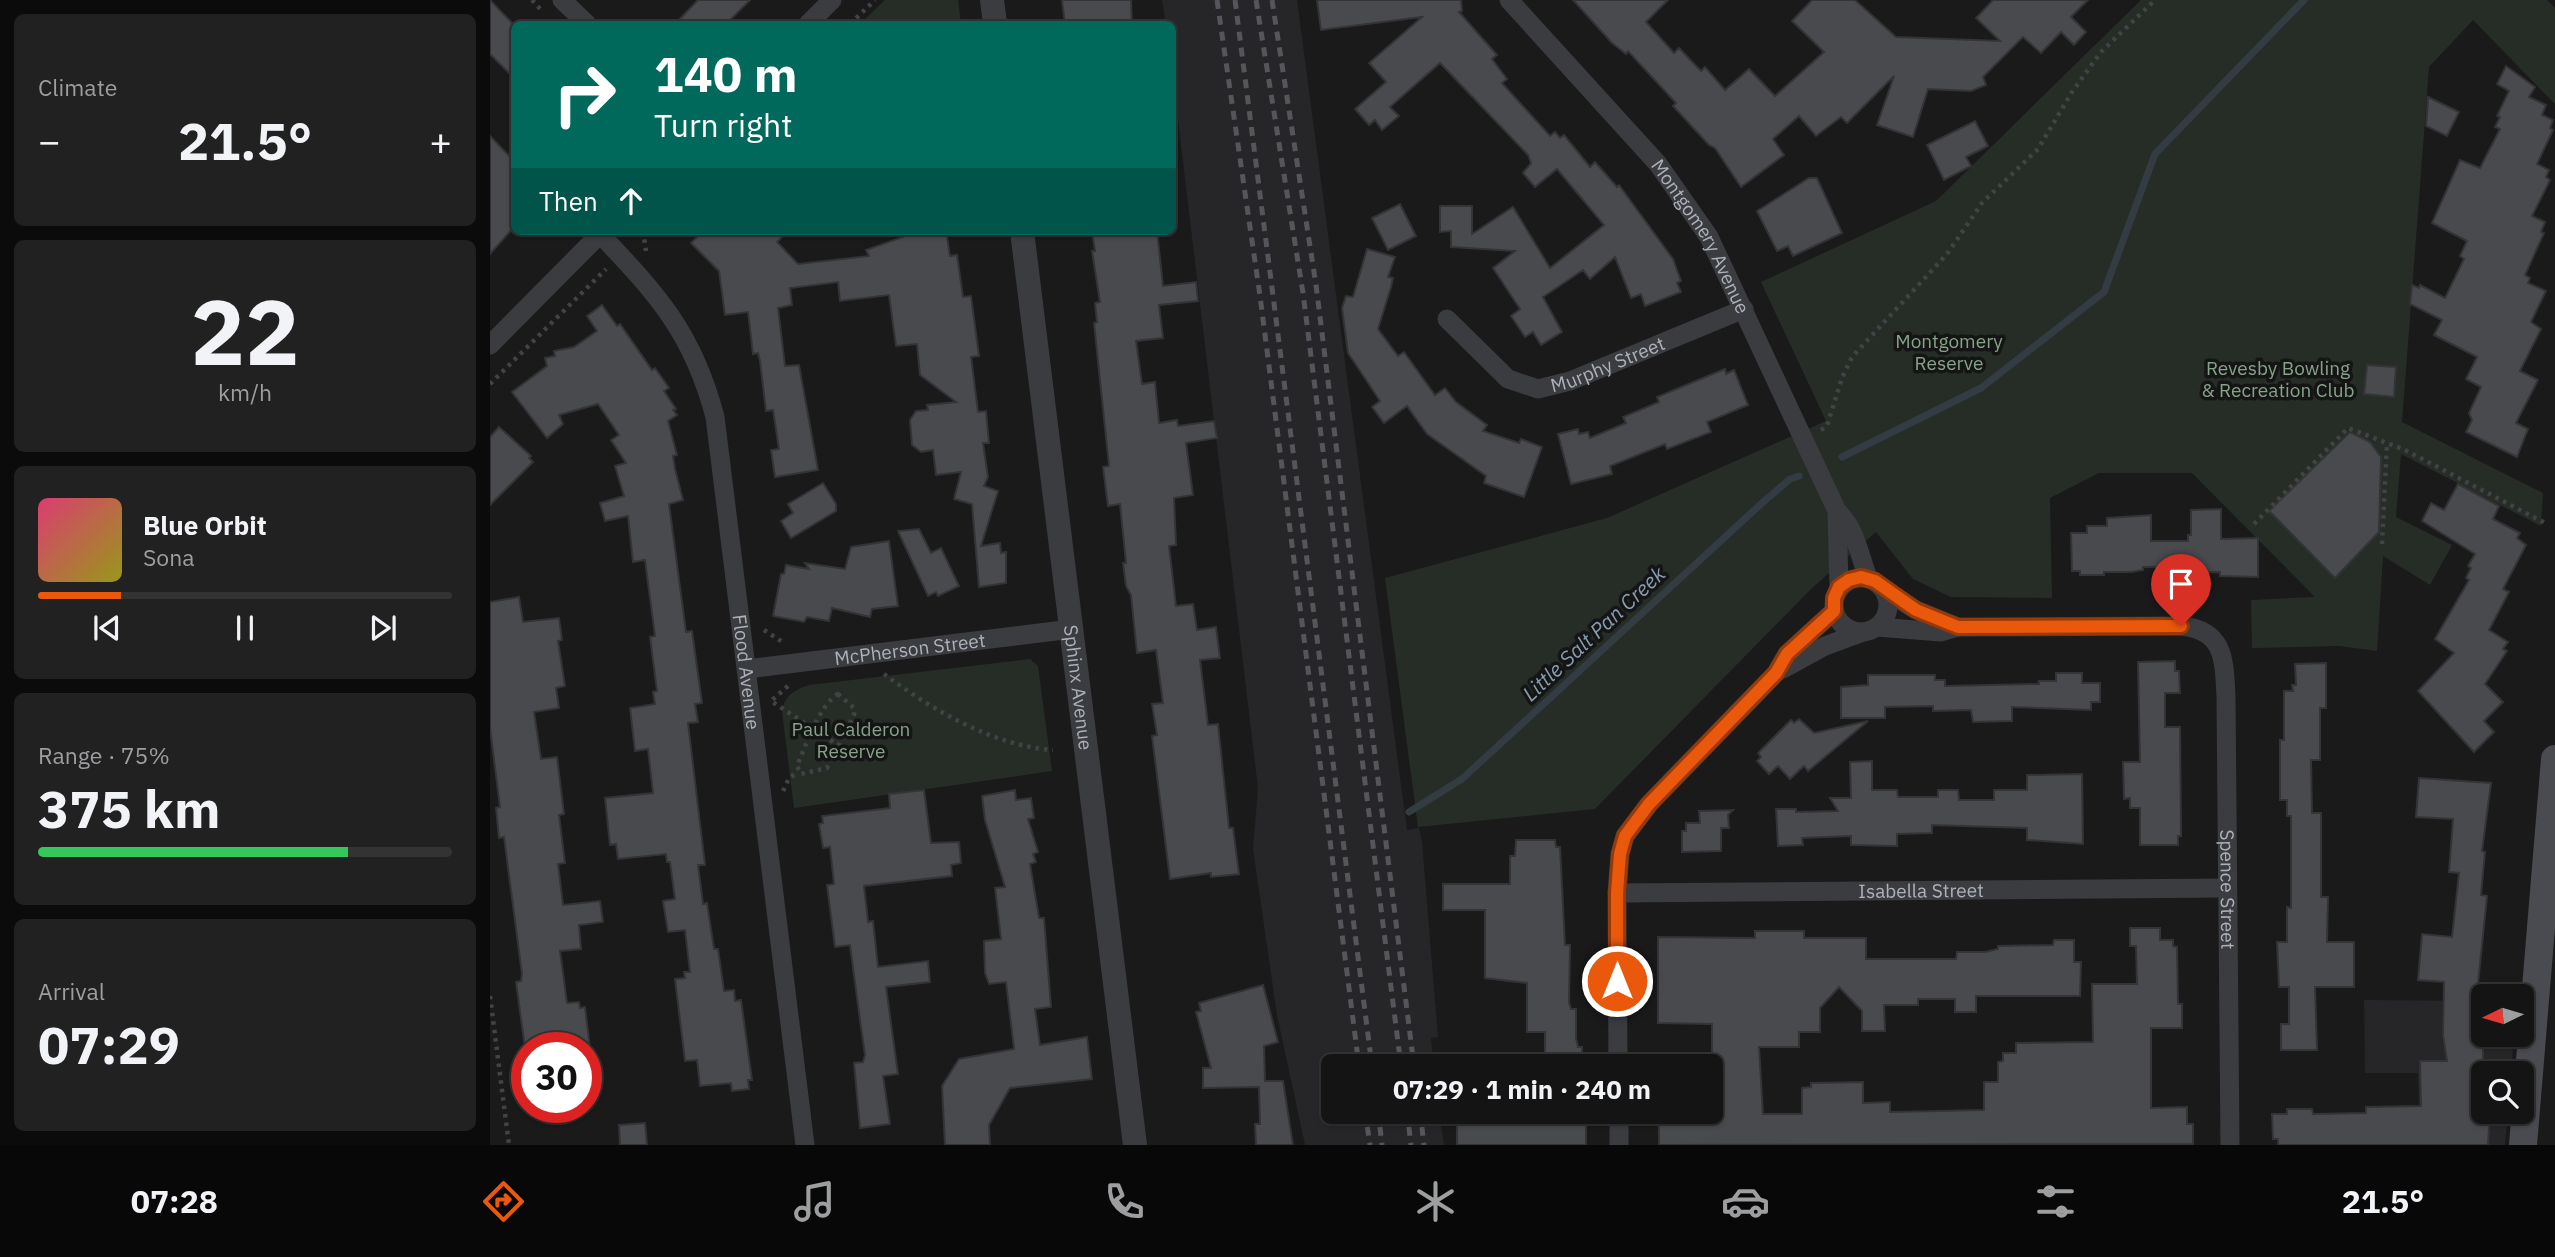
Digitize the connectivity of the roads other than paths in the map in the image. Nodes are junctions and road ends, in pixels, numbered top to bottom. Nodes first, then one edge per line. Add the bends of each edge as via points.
1 (562, 0) edge
2 (832, 0) edge
3 (992, 0) edge
4 (1509, 0) edge
5 (584, 21) edge
6 (811, 21) edge
7 (996, 21) edge
8 (600, 235) edge
9 (604, 235) edge
10 (1023, 235) edge
11 (1744, 309) junction
12 (1447, 318) dead end
13 (490, 345) edge
14 (1834, 502) junction
15 (1868, 578) junction
16 (1839, 587) junction
17 (1884, 590) junction
18 (1834, 611) junction
19 (1958, 627) junction
20 (1072, 629) junction
21 (1870, 630) junction
22 (747, 669) junction
23 (1776, 673) junction
24 (2555, 760) edge
25 (2228, 888) junction
26 (1617, 893) junction
27 (1618, 1054) edge
28 (1619, 1124) edge
29 (805, 1145) edge
30 (1135, 1145) edge
31 (1619, 1145) edge
32 (2230, 1145) edge
33 (2523, 1145) edge

1 - 5 street
2 - 6 street
3 - 7 street
4 - 11 street, Montgomery Avenue via 1677,188 1709,237
8 - 13 street
9 - 22 street, Flood Avenue via 671,312 708,390 720,445
10 - 20 street, Sphinx Avenue
11 - 12 street, Murphy Street via 1570,381 1538,389 1515,382 1494,368
11 - 14 street, Montgomery Avenue
14 - 15 street, Montgomery Avenue via 1853,532
14 - 16 street, Montgomery Avenue
15 - 16 street via 1855,578
15 - 17 street
16 - 18 street
17 - 19 street via 1916,610
17 - 21 street via 1888,610
18 - 21 street via 1844,627
18 - 23 street via 1787,654
19 - 21 street via 1941,632
19 - 25 street, Spence Street via 2181,626 2212,636 2221,651 2225,676
20 - 22 street, McPherson Street
20 - 30 street, Sphinx Avenue
21 - 23 street via 1825,646
22 - 29 street, Flood Avenue
23 - 26 street via 1635,819 1620,854
24 - 33 main road
25 - 26 street, Isabella Street
25 - 32 street, Spence Street
26 - 27 street
28 - 31 street

